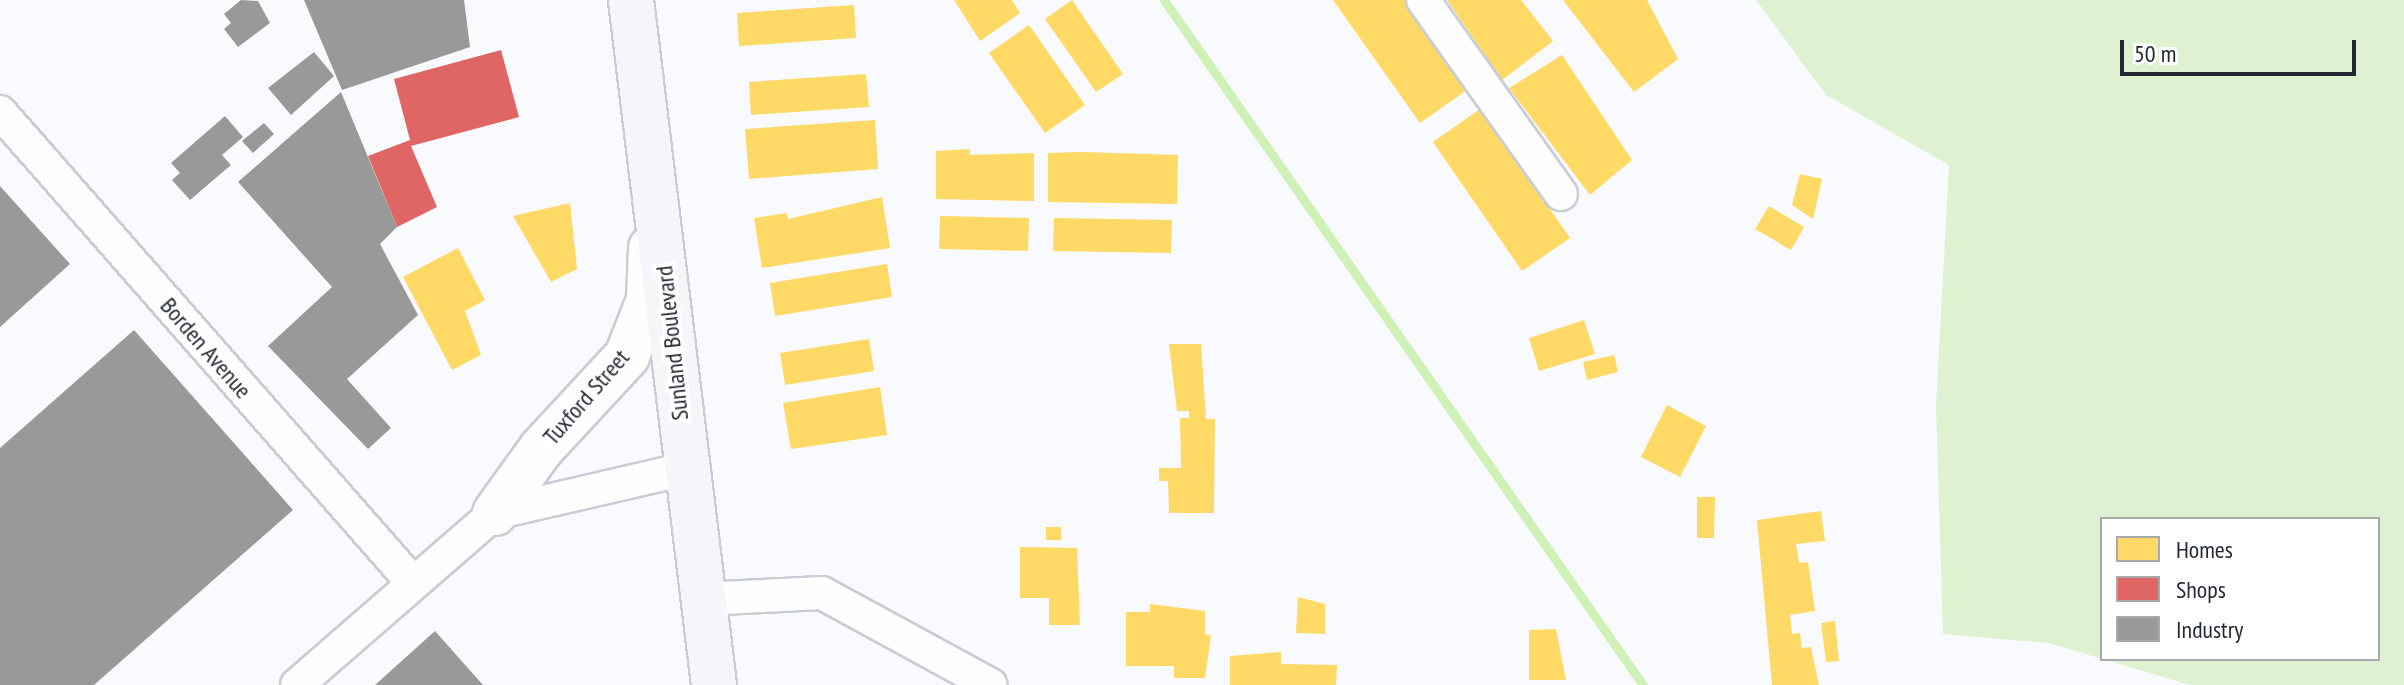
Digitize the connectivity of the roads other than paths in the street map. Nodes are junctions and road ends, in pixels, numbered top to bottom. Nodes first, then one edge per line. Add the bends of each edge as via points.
1 (631, 0) edge
2 (1423, 0) edge
3 (0, 112) edge
4 (653, 174) junction
5 (1561, 194) dead end
6 (686, 469) junction
7 (495, 513) junction
8 (413, 583) junction
9 (702, 599) junction
10 (297, 685) edge
11 (714, 685) edge
12 (991, 685) edge

1 - 4 main road, Sunland Boulevard
2 - 5 street
3 - 8 street, Borden Avenue
4 - 6 main road, Sunland Boulevard
4 - 7 street, Tuxford Street via 649,300 627,356 541,449
6 - 7 street, Tuxford Street via 592,485
6 - 9 main road, Sunland Boulevard
7 - 8 street, Tuxford Street
8 - 10 street, Tuxford Street
9 - 11 main road, Sunland Boulevard
9 - 12 street via 822,593

